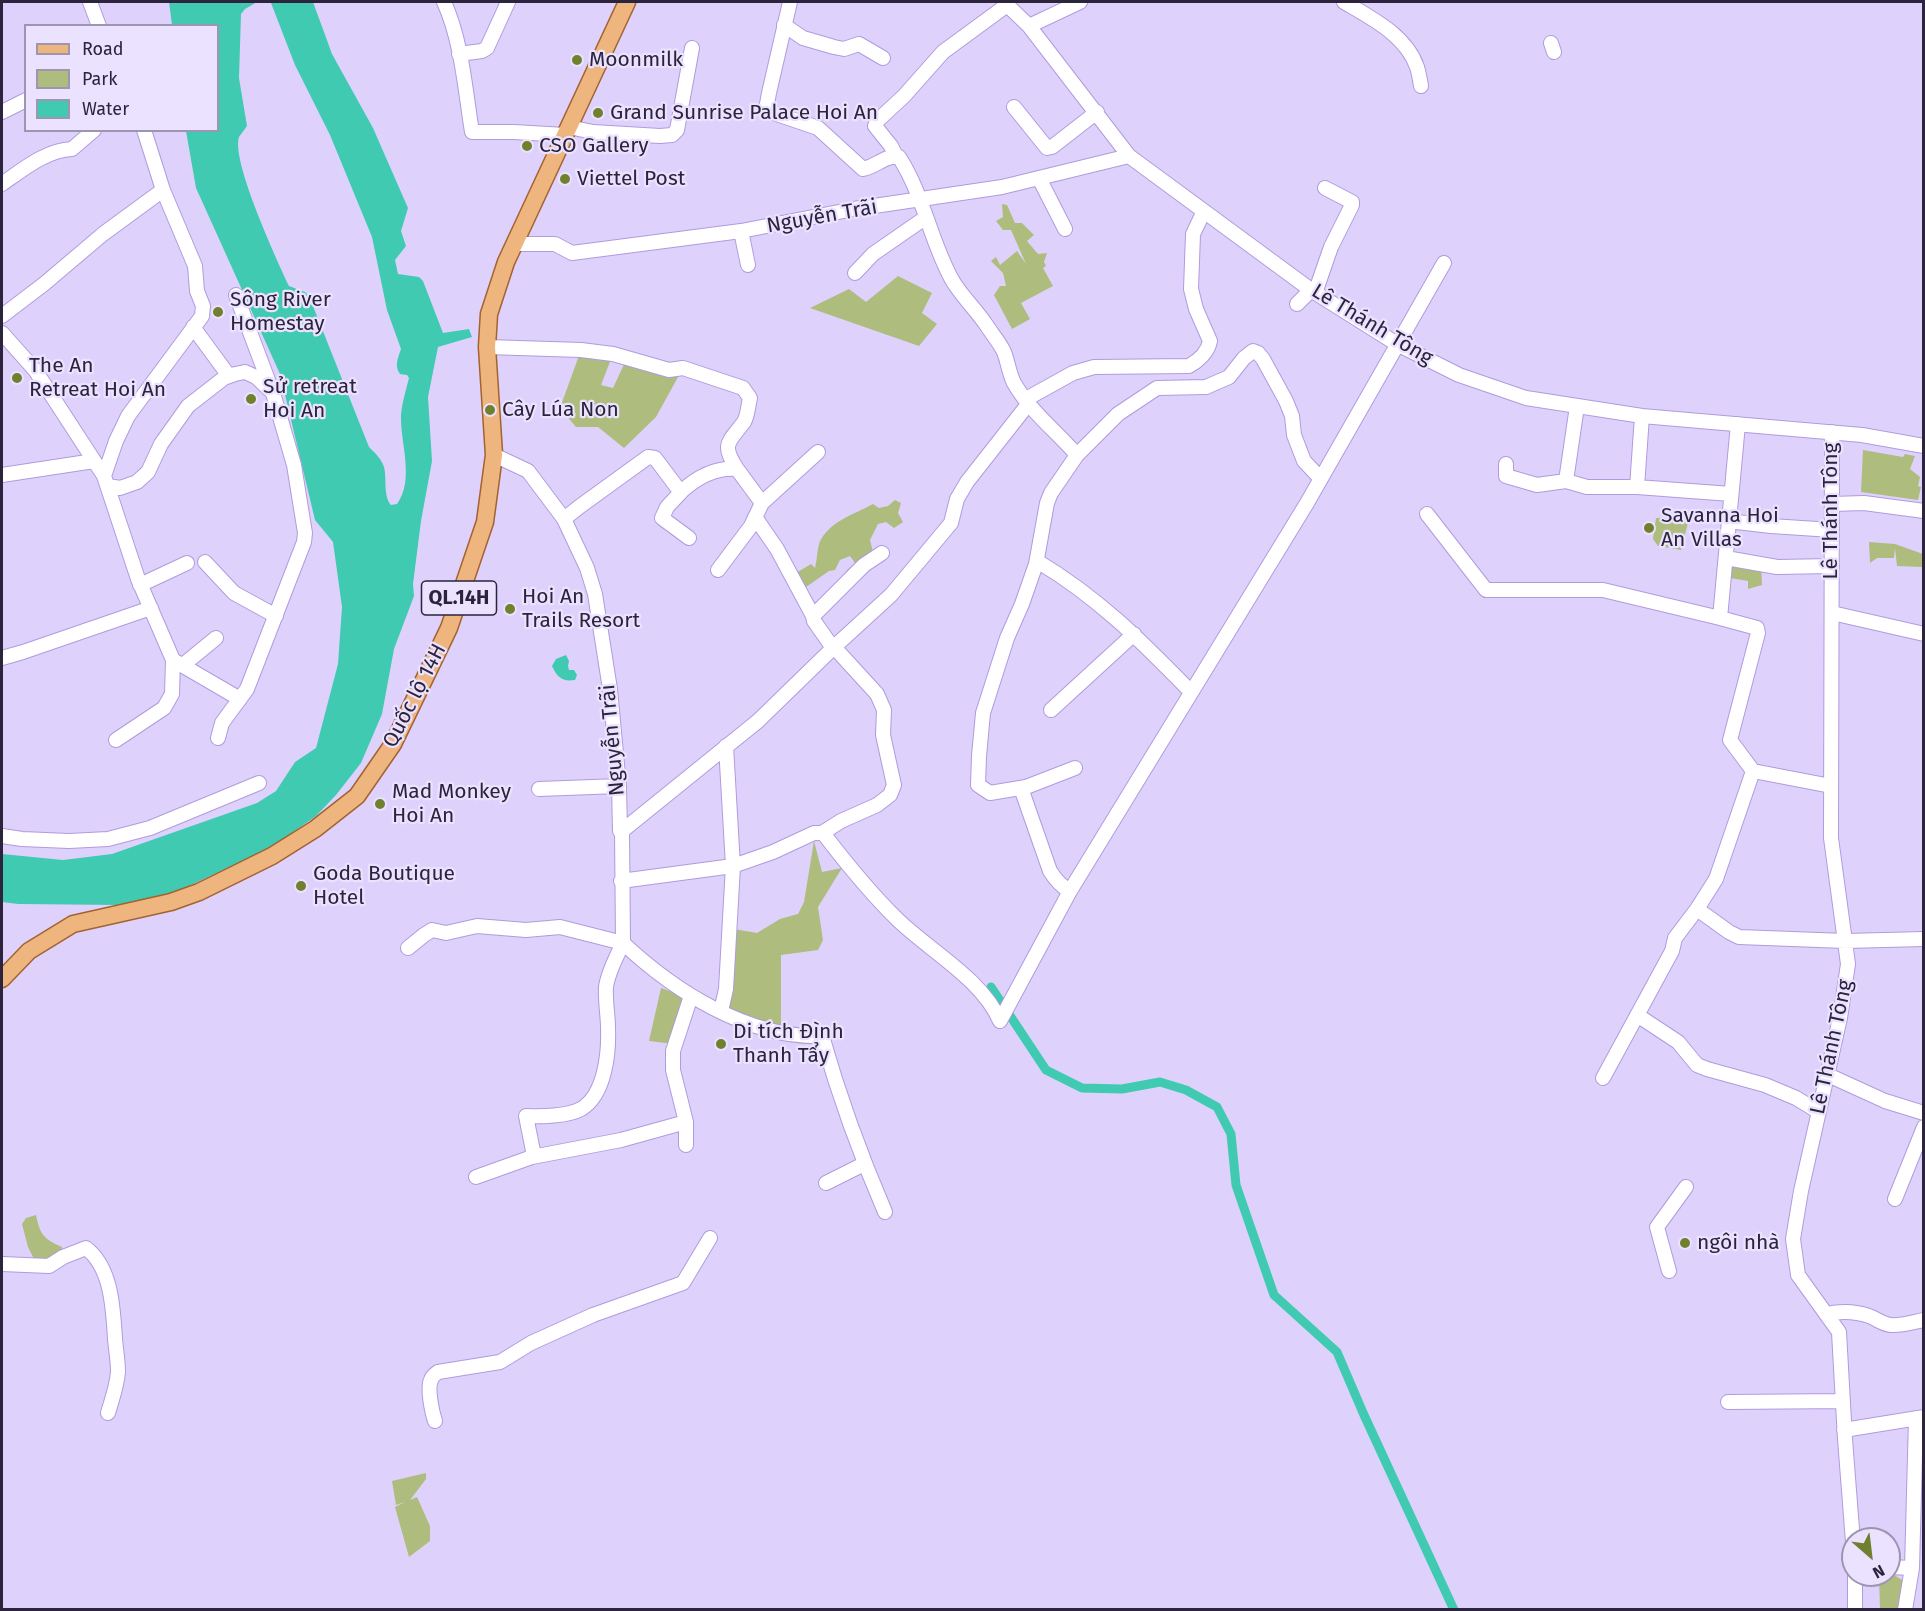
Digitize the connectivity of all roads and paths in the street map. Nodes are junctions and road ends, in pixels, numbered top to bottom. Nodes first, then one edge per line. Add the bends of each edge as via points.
1 (90, 2) edge
2 (444, 2) edge
3 (508, 2) edge
4 (627, 2) edge
5 (790, 2) edge
6 (1080, 2) edge
7 (1344, 2) edge
8 (1006, 3) edge
9 (98, 24) edge
10 (784, 25) junction
11 (1029, 26) junction
12 (692, 48) dead end
13 (459, 54) junction
14 (883, 58) dead end
15 (1420, 80) dead end
16 (24, 101) edge
17 (1014, 107) dead end
18 (2, 112) edge
19 (1097, 112) junction
20 (567, 131) junction
21 (92, 132) edge
22 (145, 132) edge
23 (896, 156) junction
24 (1129, 156) junction
25 (1039, 178) junction
26 (2, 184) edge
27 (1325, 189) dead end
28 (163, 190) junction
29 (921, 200) junction
30 (1204, 211) junction
31 (925, 218) junction
32 (1065, 229) dead end
33 (741, 231) junction
34 (514, 244) junction
35 (1444, 263) dead end
36 (748, 265) dead end
37 (855, 273) dead end
38 (1313, 291) junction
39 (236, 295) dead end
40 (1297, 304) dead end
41 (2, 316) edge
42 (193, 327) junction
43 (2, 333) edge
44 (1397, 344) junction
45 (487, 347) junction
46 (229, 376) junction
47 (273, 393) junction
48 (1027, 401) junction
49 (1577, 406) junction
50 (1642, 416) junction
51 (1738, 424) junction
52 (1832, 432) junction
53 (1923, 446) edge
54 (818, 452) dead end
55 (494, 455) junction
56 (1077, 455) junction
57 (94, 461) junction
58 (1506, 464) dead end
59 (737, 469) junction
60 (2, 475) edge
61 (1320, 478) junction
62 (106, 481) junction
63 (1566, 481) junction
64 (1637, 487) junction
65 (683, 490) junction
66 (1731, 494) junction
67 (762, 503) junction
68 (1832, 504) junction
69 (1923, 511) edge
70 (1426, 514) dead end
71 (755, 517) junction
72 (564, 519) junction
73 (1728, 521) junction
74 (1832, 530) junction
75 (689, 538) dead end
76 (882, 553) dead end
77 (1726, 558) junction
78 (1036, 561) junction
79 (205, 562) dead end
80 (187, 563) dead end
81 (1832, 567) junction
82 (718, 570) dead end
83 (140, 585) junction
84 (151, 608) junction
85 (1832, 613) junction
86 (276, 616) junction
87 (813, 616) junction
88 (1720, 618) junction
89 (1134, 634) junction
90 (1923, 634) edge
91 (216, 638) dead end
92 (834, 647) junction
93 (2, 657) edge
94 (178, 663) junction
95 (1191, 692) junction
96 (240, 699) junction
97 (1051, 710) dead end
98 (218, 738) dead end
99 (116, 740) dead end
100 (726, 746) junction
101 (1075, 768) dead end
102 (1753, 771) junction
103 (259, 783) dead end
104 (619, 786) junction
105 (1831, 786) junction
106 (1021, 788) junction
107 (539, 789) dead end
108 (622, 831) junction
109 (823, 832) junction
110 (2, 836) edge
111 (733, 866) junction
112 (621, 881) junction
113 (1070, 891) junction
114 (1697, 909) junction
115 (1923, 939) edge
116 (1845, 941) junction
117 (623, 943) junction
118 (408, 948) dead end
119 (2, 978) edge
120 (691, 996) junction
121 (721, 1011) junction
122 (1637, 1015) junction
123 (1828, 1076) junction
124 (1603, 1078) dead end
125 (1819, 1112) junction
126 (1923, 1113) edge
127 (686, 1122) junction
128 (1923, 1126) edge
129 (686, 1145) dead end
130 (532, 1157) junction
131 (864, 1164) junction
132 (476, 1177) dead end
133 (826, 1183) dead end
134 (1686, 1187) dead end
135 (1895, 1199) dead end
136 (885, 1212) dead end
137 (710, 1238) dead end
138 (2, 1264) edge
139 (1669, 1271) dead end
140 (1826, 1314) junction
141 (1923, 1320) edge
142 (1843, 1401) junction
143 (1728, 1402) dead end
144 (108, 1413) dead end
145 (1920, 1418) edge
146 (435, 1421) dead end
147 (1844, 1430) junction
148 (1852, 1527) edge
149 (1901, 1568) edge
150 (1912, 1568) junction
151 (1855, 1587) edge
152 (1855, 1610) edge
153 (1905, 1610) edge

1 - 9 street
2 - 13 street
3 - 13 street via 487,48
4 - 20 main road, Quốc lộ 14H / QL.14H
5 - 10 street
6 - 11 street
7 - 15 street via 1400,40 1412,57
8 - 11 street, Lê Thánh Tông
8 - 23 street via 943,52 877,121 875,126
10 - 14 street via 803,38 844,49 859,44
10 - 23 street via 767,104 771,112 818,128 863,169
11 - 19 street, Lê Thánh Tông
12 - 20 street via 677,130 672,135
13 - 20 street via 472,132
16 - 18 street
17 - 19 street via 1047,148
19 - 24 street, Lê Thánh Tông
20 - 34 main road, Quốc lộ 14H / QL.14H
21 - 26 street via 72,149 39,159
22 - 28 street
23 - 29 street
24 - 25 street, Nguyễn Trãi
24 - 30 street, Lê Thánh Tông
25 - 29 street, Nguyễn Trãi
25 - 32 street
27 - 38 street via 1352,205
28 - 41 street
28 - 42 street via 195,266 203,306 202,316
29 - 31 street
29 - 33 street, Nguyễn Trãi
30 - 38 street, Lê Thánh Tông
30 - 48 street via 1193,234 1192,296 1210,341 1200,358 1189,366 1094,367 1073,374
31 - 37 street via 873,254
31 - 48 street via 952,280 1003,351 1014,381
33 - 34 street, Nguyễn Trãi via 572,253 555,244
33 - 36 street
34 - 45 main road, Quốc lộ 14H / QL.14H via 489,314
35 - 44 street
38 - 40 street
38 - 44 street, Lê Thánh Tông
39 - 47 street
42 - 46 street
42 - 62 street via 128,416 116,441
43 - 57 street via 35,370
44 - 49 street, Lê Thánh Tông via 1459,375 1526,398
44 - 61 street
45 - 55 main road, Quốc lộ 14H / QL.14H
45 - 59 street via 614,354 669,370 692,370 743,388 750,398 748,412 728,447 728,456
46 - 47 street via 245,372
46 - 62 street via 188,406 161,444 148,472 137,482 120,488
47 - 86 street via 294,465 305,533
48 - 56 street
48 - 92 street via 967,482 957,499 951,523 891,595
49 - 50 street, Lê Thánh Tông
49 - 63 street
50 - 51 street, Lê Thánh Tông
50 - 64 street
51 - 52 street, Lê Thánh Tông
51 - 66 street
52 - 53 street
52 - 68 street, Lê Thánh Tông
54 - 67 street
55 - 72 street, Nguyễn Trãi via 528,471
55 - 119 main road, Quốc lộ 14H / QL.14H via 485,522 449,628 393,744 357,796 281,851 199,892 73,924 29,951
56 - 61 street via 1118,414 1150,392 1157,388 1206,387 1229,377 1253,351 1263,359 1286,401 1304,461
56 - 78 street via 1047,503
57 - 60 street
57 - 62 street
58 - 63 street via 1506,476 1514,479 1537,485
59 - 65 street via 712,471
59 - 67 street
61 - 95 street
62 - 83 street
63 - 64 street via 1587,487
64 - 66 street
65 - 72 street via 671,481 656,458 648,457
65 - 75 street via 662,518
66 - 73 street
67 - 71 street
68 - 69 street via 1864,503
68 - 74 street, Lê Thánh Tông
70 - 88 street via 1486,590 1604,590
71 - 82 street
71 - 87 street
72 - 104 street, Nguyễn Trãi via 595,594 610,689
73 - 74 street
73 - 77 street
74 - 81 street, Lê Thánh Tông
76 - 87 street via 864,565
77 - 81 street via 1777,567
77 - 88 street
78 - 89 street via 1070,581
78 - 106 street via 993,677 979,744 978,785 990,793
79 - 86 street via 234,593
80 - 83 street
81 - 85 street, Lê Thánh Tông
83 - 84 street
84 - 93 street
84 - 94 street
85 - 90 street
85 - 105 street, Lê Thánh Tông
86 - 96 street via 248,689
87 - 92 street
88 - 102 street via 1757,628 1730,740
89 - 95 street
89 - 97 street
91 - 94 street
92 - 100 street via 758,721
92 - 109 street via 881,702 883,735 894,785 890,795 877,806
94 - 96 street
94 - 99 street via 172,694 164,708
95 - 113 street
96 - 98 street via 222,723
100 - 108 street
100 - 111 street
101 - 106 street
102 - 105 street
102 - 114 street via 1716,879
103 - 110 street via 150,828 108,839 69,841
104 - 107 street
104 - 108 street, Nguyễn Trãi
105 - 116 street, Lê Thánh Tông via 1831,838
106 - 113 street via 1050,871
108 - 112 street, Nguyễn Trãi
109 - 111 street
109 - 113 street via 866,887 981,992 1000,1021
111 - 112 street
111 - 121 street via 726,989
112 - 117 street, Nguyễn Trãi
114 - 116 street via 1738,937
114 - 122 street via 1675,938 1672,951
115 - 116 street
116 - 123 street, Lê Thánh Tông via 1848,964
117 - 118 street via 560,927 525,930 477,926 446,933 432,930
117 - 120 street
117 - 130 street via 606,987 608,1046 601,1080 590,1102 581,1108 526,1116
120 - 121 street
120 - 127 street via 673,1052 673,1070
121 - 131 street via 777,1032 822,1036
122 - 124 street
122 - 125 street via 1678,1042 1697,1065 1765,1085
123 - 125 street, Lê Thánh Tông
123 - 126 street
125 - 140 street, Lê Thánh Tông via 1793,1239 1798,1275
127 - 129 street
127 - 130 street via 621,1140
128 - 135 street
130 - 132 street
131 - 133 street
131 - 136 street
134 - 139 street via 1657,1227
137 - 146 street via 683,1283 593,1315 500,1362 438,1372 430,1381
138 - 144 street via 49,1266 86,1248 99,1262 111,1302 118,1370
140 - 141 street via 1857,1313 1894,1325
140 - 142 street, Lê Thánh Tông via 1839,1332
142 - 143 street
142 - 147 street, Lê Thánh Tông
145 - 147 street
145 - 150 street
147 - 148 street, Lê Thánh Tông
149 - 150 street
150 - 153 street
151 - 152 street

